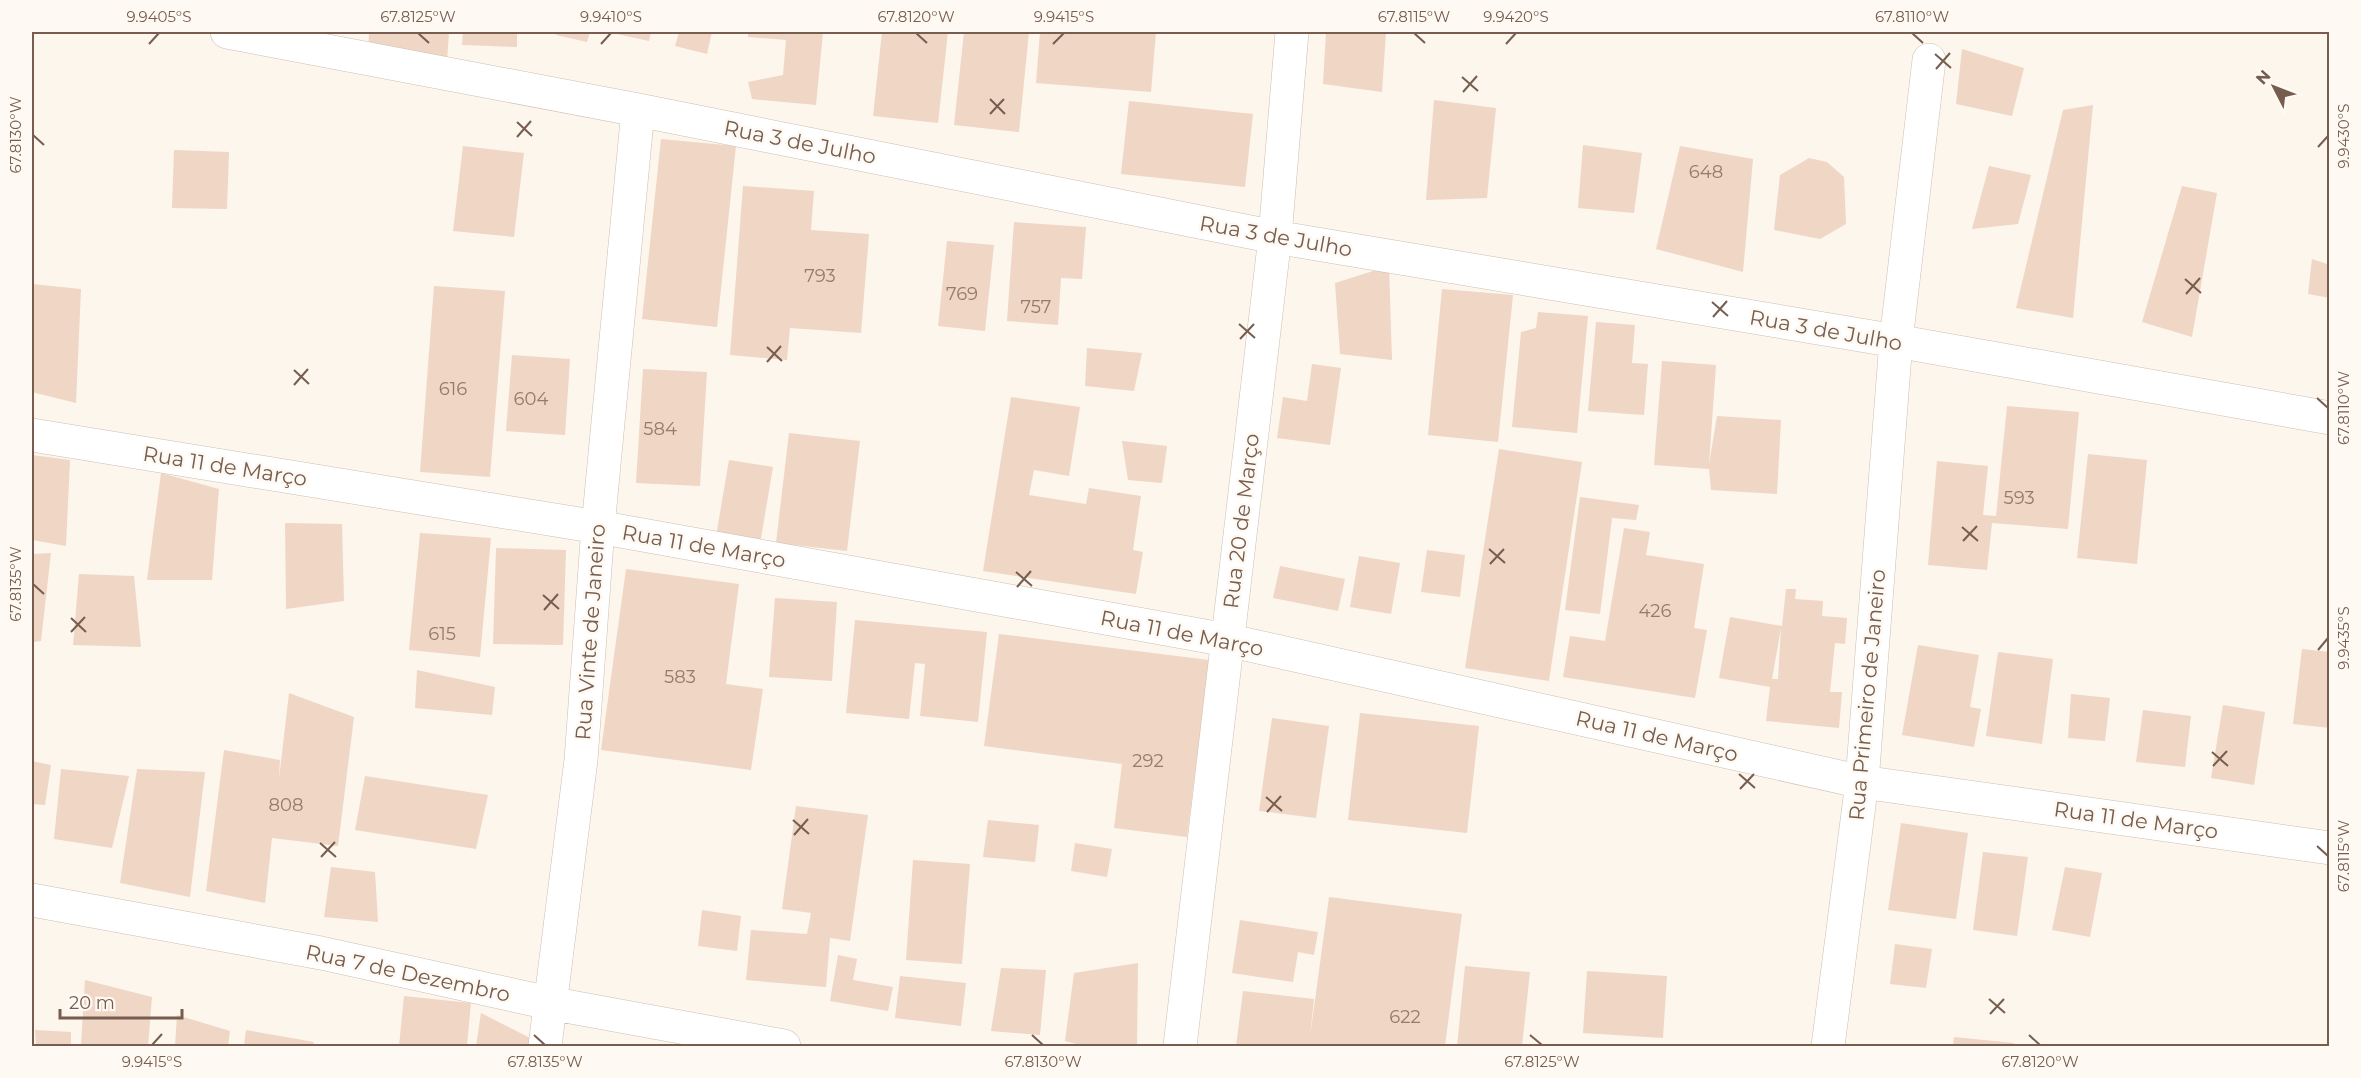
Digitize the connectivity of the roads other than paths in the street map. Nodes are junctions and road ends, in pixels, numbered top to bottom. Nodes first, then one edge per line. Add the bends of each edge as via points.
1 (228, 32) edge
2 (1292, 32) edge
3 (1929, 60) dead end
4 (638, 110) junction
5 (1275, 237) junction
6 (1896, 342) junction
7 (2330, 418) edge
8 (32, 435) edge
9 (598, 527) junction
10 (1227, 640) junction
11 (1862, 782) junction
12 (2330, 848) edge
13 (32, 900) edge
14 (549, 1004) junction
15 (545, 1047) edge
16 (784, 1047) edge
17 (1180, 1047) edge
18 (1828, 1047) edge

1 - 4 street, Rua 3 de Julho
2 - 5 street, Rua 20 de Março
3 - 6 street, Rua Primeiro de Janeiro
4 - 5 street, Rua 3 de Julho
4 - 9 street, Rua Vinte de Janeiro
5 - 6 street, Rua 3 de Julho
5 - 10 street, Rua 20 de Março
6 - 7 street, Rua 3 de Julho
6 - 11 street, Rua Primeiro de Janeiro
8 - 9 street, Rua 11 de Março
9 - 10 street, Rua 11 de Março
9 - 14 street, Rua Vinte de Janeiro via 581,760
10 - 11 street, Rua 11 de Março
10 - 17 street, Rua 20 de Março
11 - 12 street, Rua 11 de Março
11 - 18 street, Rua Primeiro de Janeiro
13 - 14 street, Rua 7 de Dezembro via 321,953
14 - 15 street, Rua Vinte de Janeiro
14 - 16 street, Rua 7 de Dezembro

